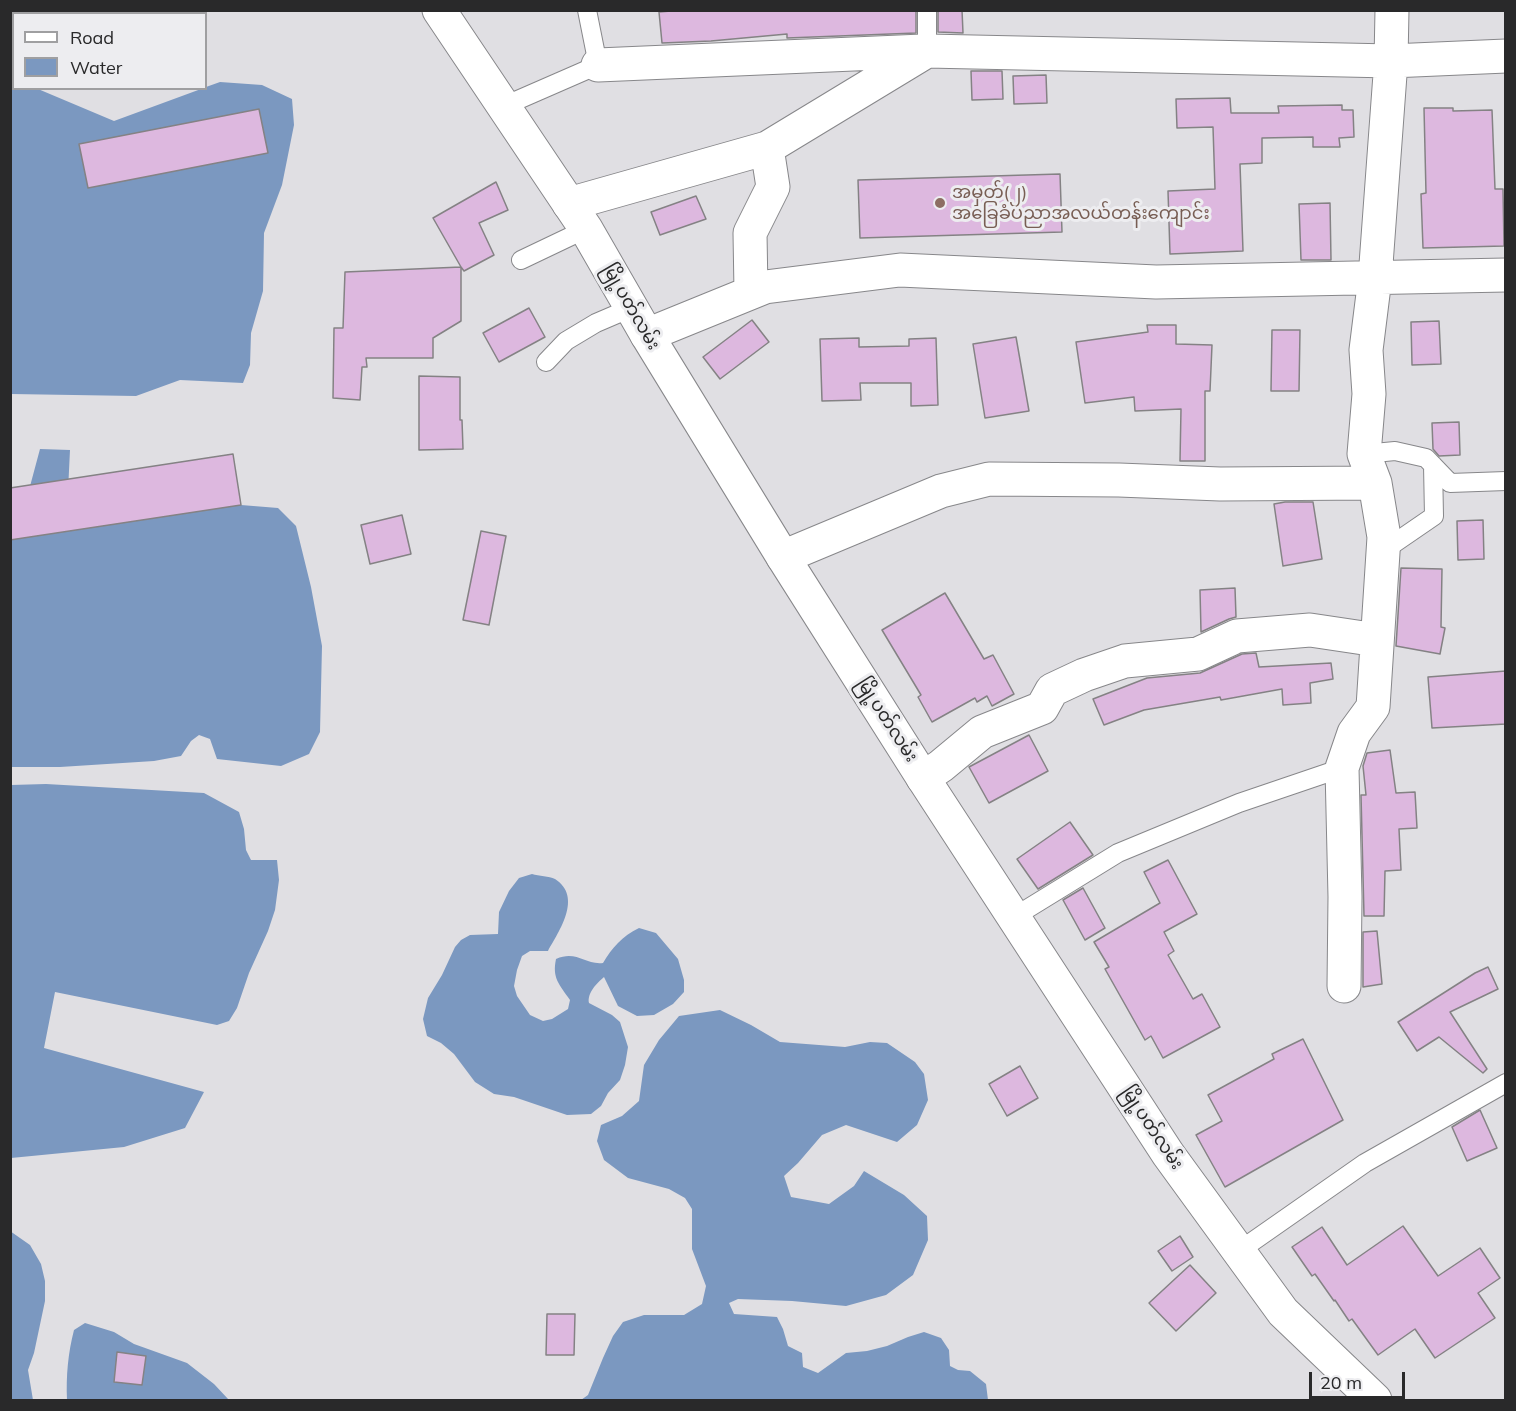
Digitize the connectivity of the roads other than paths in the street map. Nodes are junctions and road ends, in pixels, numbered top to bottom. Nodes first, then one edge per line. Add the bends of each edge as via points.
1 (439, 10) edge
2 (588, 10) edge
3 (927, 10) edge
4 (1392, 10) edge
5 (927, 51) junction
6 (1506, 56) edge
7 (1391, 61) junction
8 (598, 65) junction
9 (504, 106) junction
10 (767, 147) junction
11 (577, 217) junction
12 (521, 260) dead end
13 (1506, 275) edge
14 (1375, 278) junction
15 (751, 292) junction
16 (639, 322) junction
17 (546, 362) dead end
18 (1433, 465) junction
19 (1370, 469) junction
20 (1506, 482) edge
21 (1383, 551) junction
22 (783, 557) junction
23 (1377, 640) junction
24 (1342, 768) junction
25 (924, 778) junction
26 (1014, 917) junction
27 (1344, 986) dead end
28 (1506, 1083) edge
29 (1239, 1251) junction
30 (1375, 1401) edge

1 - 9 street, မြို့ပတ်လမ်း
2 - 8 lane
3 - 5 lane
4 - 7 street
5 - 7 street
5 - 8 street
5 - 10 street
6 - 7 street
7 - 14 street
8 - 9 lane
9 - 11 street, မြို့ပတ်လမ်း
10 - 11 street
10 - 15 street via 773,187 750,233
11 - 12 lane
11 - 16 street, မြို့ပတ်လမ်း
13 - 14 street
14 - 15 street via 1156,282 900,270
14 - 19 street via 1366,350
15 - 16 street
16 - 17 lane via 596,323 566,341
16 - 22 street, မြို့ပတ်လမ်း
18 - 19 lane via 1426,458 1395,451
18 - 20 lane via 1450,483
18 - 21 lane via 1434,516
19 - 21 street via 1384,537
19 - 22 street via 1220,484 988,479 940,491
21 - 23 street
22 - 25 street, မြို့ပတ်လမ်း
23 - 24 street via 1374,707 1354,733
23 - 25 street via 1310,630 1237,636 1198,654 1125,660 1052,690 1042,708 982,732
24 - 26 lane via 1239,802 1118,853
24 - 27 street
25 - 26 street, မြို့ပတ်လမ်း
26 - 29 street, မြို့ပတ်လမ်း via 1168,1154
28 - 29 lane via 1365,1163
29 - 30 street, မြို့ပတ်လမ်း via 1283,1312

